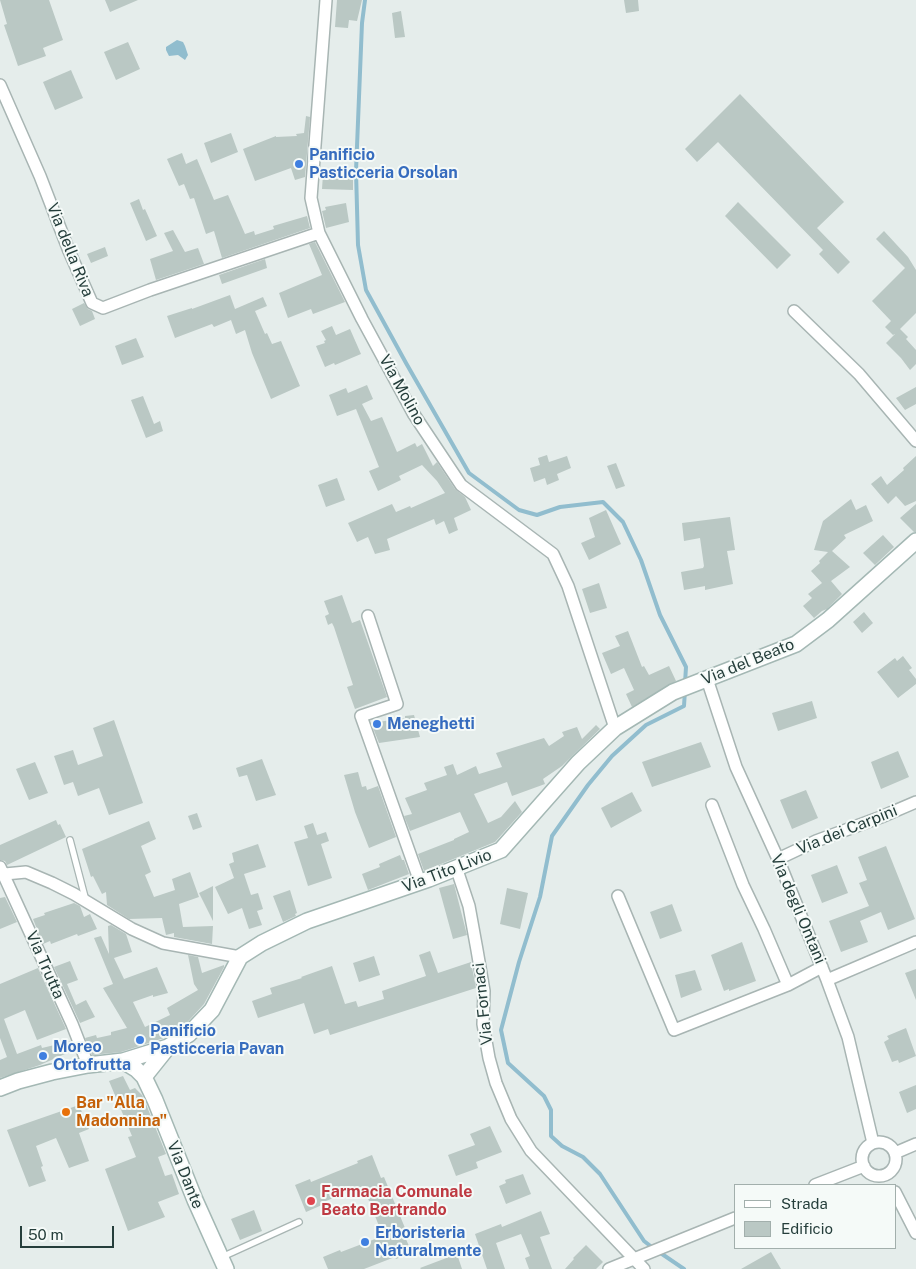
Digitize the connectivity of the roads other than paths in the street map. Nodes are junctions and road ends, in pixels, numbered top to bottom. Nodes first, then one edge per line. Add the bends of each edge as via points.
1 (326, 0) edge
2 (0, 84) edge
3 (319, 233) junction
4 (794, 311) dead end
5 (916, 441) edge
6 (916, 541) edge
7 (368, 616) dead end
8 (700, 681) junction
9 (615, 728) junction
10 (916, 802) edge
11 (712, 805) dead end
12 (70, 840) dead end
13 (778, 859) junction
14 (456, 867) junction
15 (2, 870) edge
16 (420, 882) junction
17 (618, 896) dead end
18 (86, 901) junction
19 (916, 942) edge
20 (240, 957) junction
21 (822, 967) junction
22 (827, 980) junction
23 (788, 985) junction
24 (168, 1046) junction
25 (124, 1062) junction
26 (88, 1065) junction
27 (144, 1077) junction
28 (0, 1088) edge
29 (873, 1143) junction
30 (916, 1144) edge
31 (895, 1153) junction
32 (864, 1166) junction
33 (888, 1180) edge
34 (818, 1184) edge
35 (896, 1194) edge
36 (734, 1218) edge
37 (299, 1222) dead end
38 (916, 1233) edge
39 (634, 1259) junction
40 (223, 1263) edge
41 (609, 1269) edge
42 (644, 1269) edge

1 - 3 street, Via Molino via 312,198
2 - 3 street, Via della Riva via 92,303 102,308
3 - 9 street, Via Molino via 413,412 461,485 553,554 568,586
4 - 5 street via 859,374
6 - 8 street, Via del Beato via 828,620 796,644
7 - 16 street via 397,704 361,716
8 - 9 street, Via del Beato via 673,692
8 - 13 street, Via degli Ontani
9 - 14 street, Via Tito Livio via 578,763 501,850
10 - 13 street, Via dei Carpini
11 - 23 street
12 - 18 lane
13 - 21 street, Via degli Ontani
14 - 16 street, Via Tito Livio
14 - 39 street, Via Fornaci via 469,906 478,950 484,991 483,1024 489,1058 511,1119 531,1151
15 - 18 street via 26,872
15 - 26 street, Via Trutta
16 - 20 street, Via Tito Livio via 307,921
17 - 23 street via 674,1030
18 - 20 street via 132,929 163,943
19 - 22 street
20 - 24 street, Via Tito Livio via 212,1010 189,1034
21 - 22 street, Via degli Ontani
21 - 23 street
22 - 29 street, Via degli Ontani via 848,1037
24 - 25 street, Via Tito Livio
24 - 27 street, Via Tito Livio
25 - 26 street, Via Tito Livio
25 - 27 street, Via Dante
26 - 28 street, Via Tito Livio
27 - 40 street, Via Dante
29 - 31 street via 886,1144
29 - 32 street via 864,1152
30 - 31 street
31 - 33 street via 895,1166
32 - 33 street via 873,1175
32 - 34 street
35 - 38 street
36 - 39 street
37 - 40 lane
39 - 41 street
39 - 42 street, Via Fornaci

